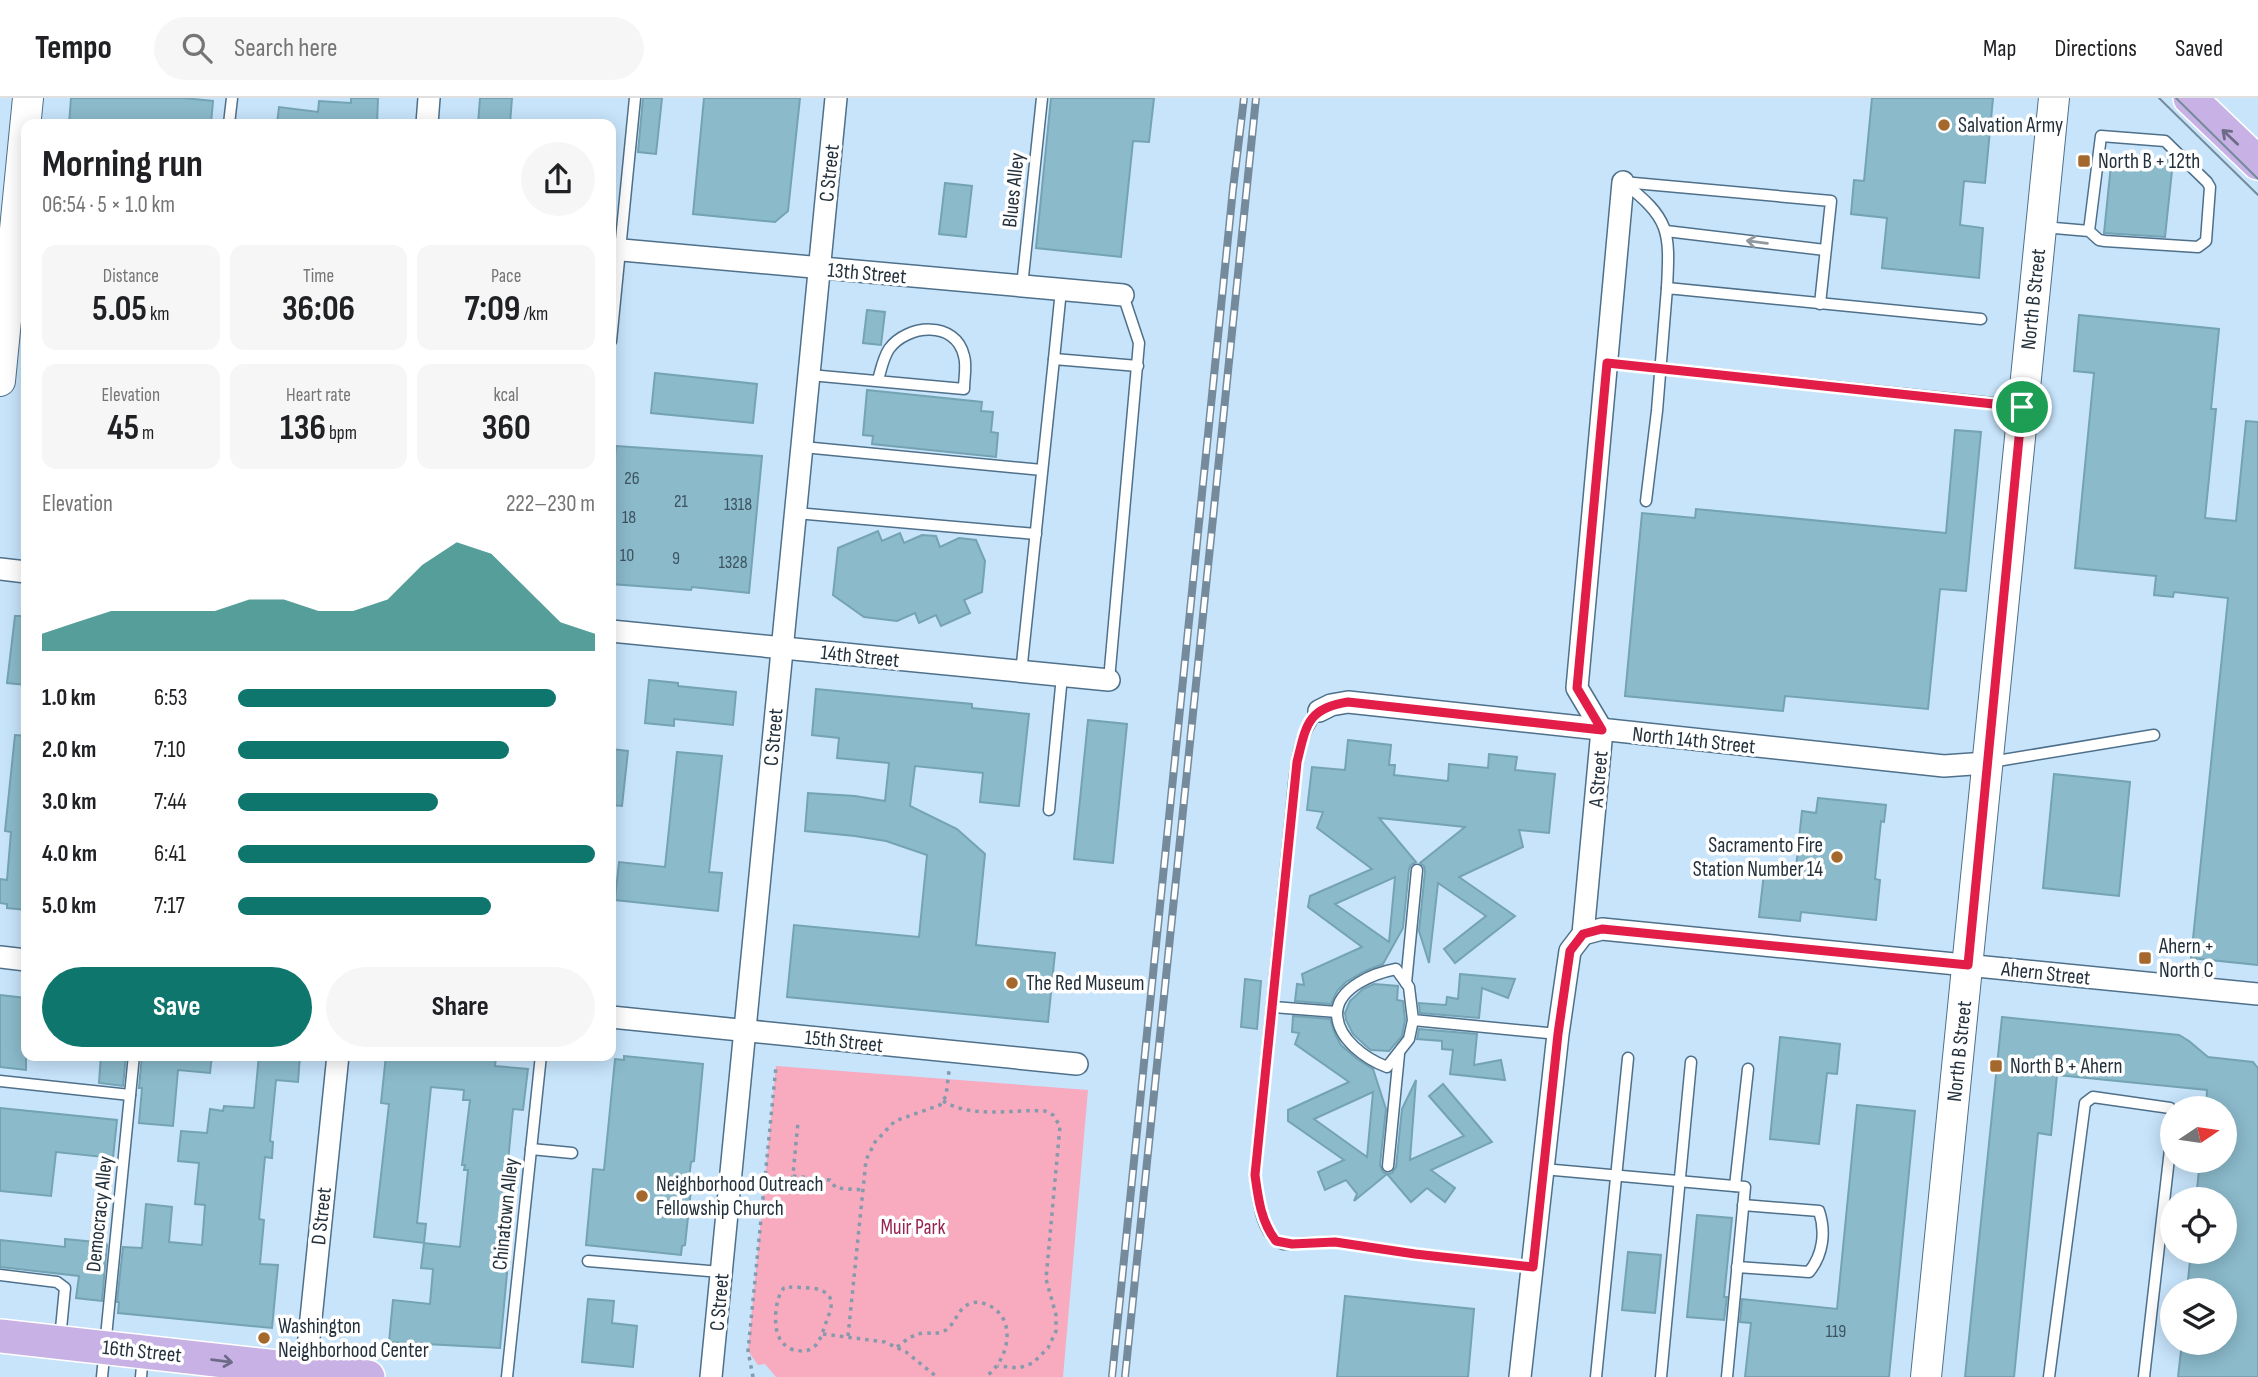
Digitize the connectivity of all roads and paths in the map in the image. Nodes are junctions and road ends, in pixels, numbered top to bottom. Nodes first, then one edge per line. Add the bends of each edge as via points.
1 (28, 98) edge
2 (232, 98) edge
3 (429, 98) edge
4 (635, 98) edge
5 (836, 98) edge
6 (1042, 98) edge
7 (2054, 98) edge
8 (2190, 98) edge
9 (25, 119) edge
10 (230, 119) edge
11 (427, 119) edge
12 (21, 146) edge
13 (2258, 163) edge
14 (1623, 182) junction
15 (15, 187) edge
16 (2040, 227) junction
17 (1666, 231) junction
18 (2089, 231) junction
19 (616, 242) edge
20 (616, 250) edge
21 (1825, 250) junction
22 (820, 268) junction
23 (1022, 286) junction
24 (1667, 288) junction
25 (1061, 290) junction
26 (1123, 295) joint
27 (1820, 304) junction
28 (1981, 319) dead end
29 (1054, 359) junction
30 (1607, 363) junction
31 (1138, 366) junction
32 (1660, 368) junction
33 (810, 375) junction
34 (878, 380) junction
35 (0, 381) edge
36 (2022, 407) junction
37 (803, 447) junction
38 (1042, 470) junction
39 (1646, 501) dead end
40 (796, 513) junction
41 (1036, 534) junction
42 (0, 569) edge
43 (21, 571) edge
44 (616, 631) edge
45 (782, 648) junction
46 (1021, 673) junction
47 (1062, 676) junction
48 (1109, 680) joint
49 (1319, 711) joint
50 (1602, 730) junction
51 (2154, 734) dead end
52 (1986, 763) junction
53 (1049, 810) dead end
54 (1417, 870) dead end
55 (1583, 934) junction
56 (0, 957) edge
57 (21, 959) edge
58 (1968, 965) junction
59 (1406, 983) junction
60 (2258, 994) edge
61 (1273, 1007) junction
62 (1337, 1012) junction
63 (616, 1017) edge
64 (1413, 1020) junction
65 (746, 1030) junction
66 (1558, 1034) junction
67 (952, 1052) junction
68 (1399, 1054) junction
69 (1628, 1058) dead end
70 (133, 1061) edge
71 (337, 1061) edge
72 (540, 1061) edge
73 (1691, 1062) dead end
74 (1077, 1064) dead end
75 (776, 1066) dead end
76 (1748, 1069) dead end
77 (0, 1081) edge
78 (130, 1094) junction
79 (943, 1101) junction
80 (2160, 1107) edge
81 (798, 1122) dead end
82 (531, 1149) junction
83 (572, 1153) dead end
84 (1388, 1166) dead end
85 (1543, 1169) junction
86 (2167, 1173) edge
87 (1615, 1175) junction
88 (793, 1176) junction
89 (1680, 1181) junction
90 (764, 1182) junction
91 (1735, 1186) junction
92 (863, 1190) junction
93 (1743, 1205) junction
94 (588, 1261) dead end
95 (1533, 1267) junction
96 (1737, 1267) junction
97 (721, 1272) junction
98 (0, 1275) edge
99 (823, 1334) junction
100 (0, 1336) edge
101 (848, 1336) junction
102 (60, 1342) junction
103 (897, 1347) junction
104 (104, 1362) edge
105 (142, 1364) edge
106 (998, 1366) junction
107 (305, 1374) edge
108 (368, 1377) edge
109 (507, 1377) edge
110 (712, 1377) edge
111 (753, 1377) edge
112 (937, 1377) edge
113 (985, 1377) edge
114 (1521, 1377) edge
115 (1596, 1377) edge
116 (1661, 1377) edge
117 (1727, 1377) edge
118 (1926, 1377) edge
119 (2049, 1377) edge
120 (2144, 1377) edge

1 - 9 street
2 - 10 lane
3 - 11 street
4 - 19 lane
5 - 22 street, C Street
6 - 23 lane, Blues Alley
7 - 16 street, North B Street
13 -> 8 main road
12 - 15 street
14 - 17 lane via 1651,205
14 - 21 lane via 1831,201
14 - 30 street, A Street
15 - 35 street
16 - 18 lane
16 - 36 street, North B Street
21 -> 17 lane
17 - 24 lane
18 - 18 lane via 2101,136 2165,141 2210,187 2206,241 2198,247 2105,241
20 - 22 street, 13th Street
21 - 27 lane
22 - 23 street, 13th Street
22 - 33 street, C Street
23 - 25 street, 13th Street
24 - 27 lane
24 - 32 lane
25 - 26 street, 13th Street
25 - 29 lane
26 - 31 lane via 1139,343
27 - 28 lane
29 - 31 lane
29 - 38 lane
30 - 32 lane
30 - 50 street, A Street via 1577,688
31 - 48 lane
32 - 36 lane
32 - 39 lane
33 - 34 lane
33 - 37 street, C Street
34 - 34 lane via 889,349 909,333 943,332 958,343 964,355 964,389
36 - 52 street, North B Street
37 - 38 lane
37 - 40 street, C Street
38 - 41 lane
40 - 41 lane
40 - 45 street, C Street
41 - 46 lane
42 - 43 street
44 - 45 street, 14th Street
45 - 46 street, 14th Street
45 - 65 street, C Street
46 - 47 street, 14th Street
47 - 48 street, 14th Street
47 - 53 lane
49 - 50 street, North 14th Street via 1348,702
49 - 61 lane via 1310,720 1297,762
50 - 52 street, North 14th Street via 1944,766
50 - 55 street, A Street
51 - 52 lane
52 - 58 street, North B Street
54 - 59 lane
55 - 58 street, Ahern Street via 1602,929
55 - 66 street, A Street via 1570,951
56 - 57 street
58 - 60 street, Ahern Street
58 - 118 street, North B Street
59 - 62 lane via 1396,969 1375,974 1356,984
59 - 64 lane
61 - 62 lane
61 - 95 lane via 1255,1175 1265,1222 1276,1241 1335,1242
62 - 68 lane via 1345,1035 1370,1059 1387,1067
63 - 65 street, 15th Street
64 - 66 lane
64 - 68 lane via 1409,1039
65 - 67 street, 15th Street
65 - 97 street, C Street
66 - 85 street, A Street
67 - 74 street, 15th Street
67 - 79 path
68 - 84 lane
69 - 87 lane
70 - 78 lane, Democracy Alley
71 - 107 street, D Street
72 - 82 lane, Chinatown Alley
73 - 89 lane
75 - 90 path
76 - 91 lane
77 - 78 lane
78 - 104 lane, Democracy Alley
79 - 92 path via 936,1108 904,1116 881,1133 866,1160
79 - 106 path via 984,1111 1045,1111 1060,1126 1046,1279 1056,1331 1033,1363 1019,1368
80 - 119 lane via 2093,1097 2085,1103
81 - 88 path
82 - 83 lane
82 - 109 lane, Chinatown Alley
85 - 87 lane
85 - 95 street, A Street
86 - 120 lane
87 - 89 lane
87 - 115 lane
88 - 90 path via 792,1185
88 - 92 path via 830,1180 835,1188
89 - 91 lane
89 - 116 lane
90 - 111 path via 748,1351
91 - 93 lane via 1745,1187
92 - 101 path
93 - 96 lane
93 - 96 lane via 1819,1211 1824,1225 1818,1260 1809,1272
94 - 97 lane
95 - 114 street, A Street
96 - 117 lane
97 - 110 street, C Street
98 - 102 lane via 62,1284
99 - 99 path via 816,1346 807,1350 785,1346 777,1329 781,1290 789,1287 827,1294 831,1307
99 - 101 path
100 - 102 main road, 16th Street
101 - 103 path
102 - 104 main road, 16th Street
103 - 106 path via 917,1333 944,1331 959,1311 978,1302 995,1308 1007,1328 1005,1352
103 - 112 path
104 - 105 main road, 16th Street
105 -> 107 main road, 16th Street
106 - 113 path
107 - 108 main road, 16th Street

